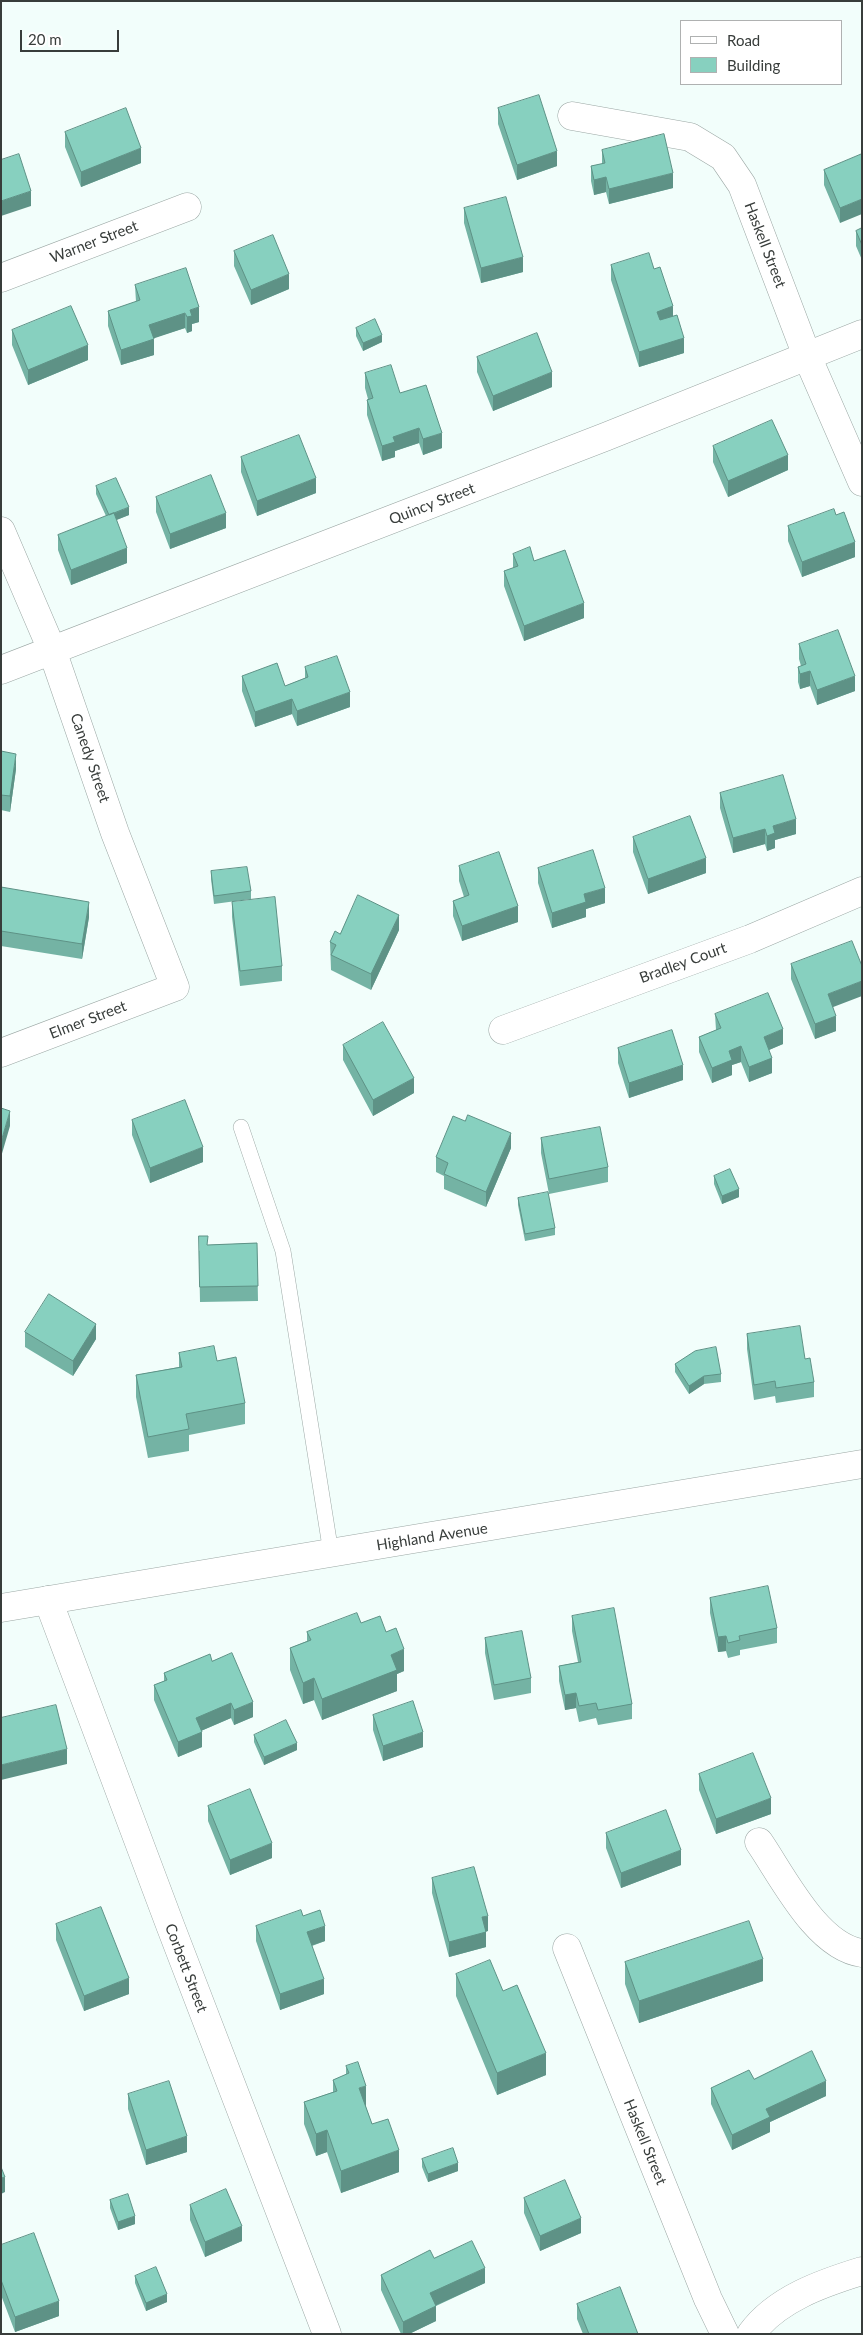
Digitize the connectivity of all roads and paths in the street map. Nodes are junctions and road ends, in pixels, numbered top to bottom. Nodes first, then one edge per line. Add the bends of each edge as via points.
1 (572, 116) dead end
2 (187, 207) dead end
3 (1, 278) edge
4 (862, 334) edge
5 (807, 356) junction
6 (862, 482) edge
7 (1, 531) edge
8 (52, 650) junction
9 (1, 670) edge
10 (862, 890) edge
11 (175, 986) joint
12 (503, 1030) dead end
13 (1, 1052) edge
14 (241, 1127) dead end
15 (862, 1464) edge
16 (331, 1554) junction
17 (48, 1600) junction
18 (1, 1608) edge
19 (759, 1842) dead end
20 (567, 1948) dead end
21 (862, 1953) edge
22 (862, 2272) edge
23 (327, 2334) edge
24 (725, 2334) edge
25 (751, 2334) edge

1 - 5 street, Haskell Street via 690,137 723,157 742,185
2 - 3 street, Warner Street
4 - 5 street, Quincy Street
5 - 6 street, Haskell Street
5 - 8 street, Quincy Street via 596,441
7 - 8 street, Canedy Street
8 - 9 street, Quincy Street
8 - 11 street, Canedy Street via 115,833
10 - 12 street, Bradley Court via 750,938
11 - 13 street, Elmer Street
14 - 16 lane via 283,1251
15 - 16 street, Highland Avenue
16 - 17 street, Highland Avenue
17 - 18 street, Highland Avenue
17 - 23 street, Corbett Street
19 - 21 street via 825,1935 840,1946
20 - 24 street, Haskell Street
22 - 25 street via 827,2282 798,2296 768,2316

